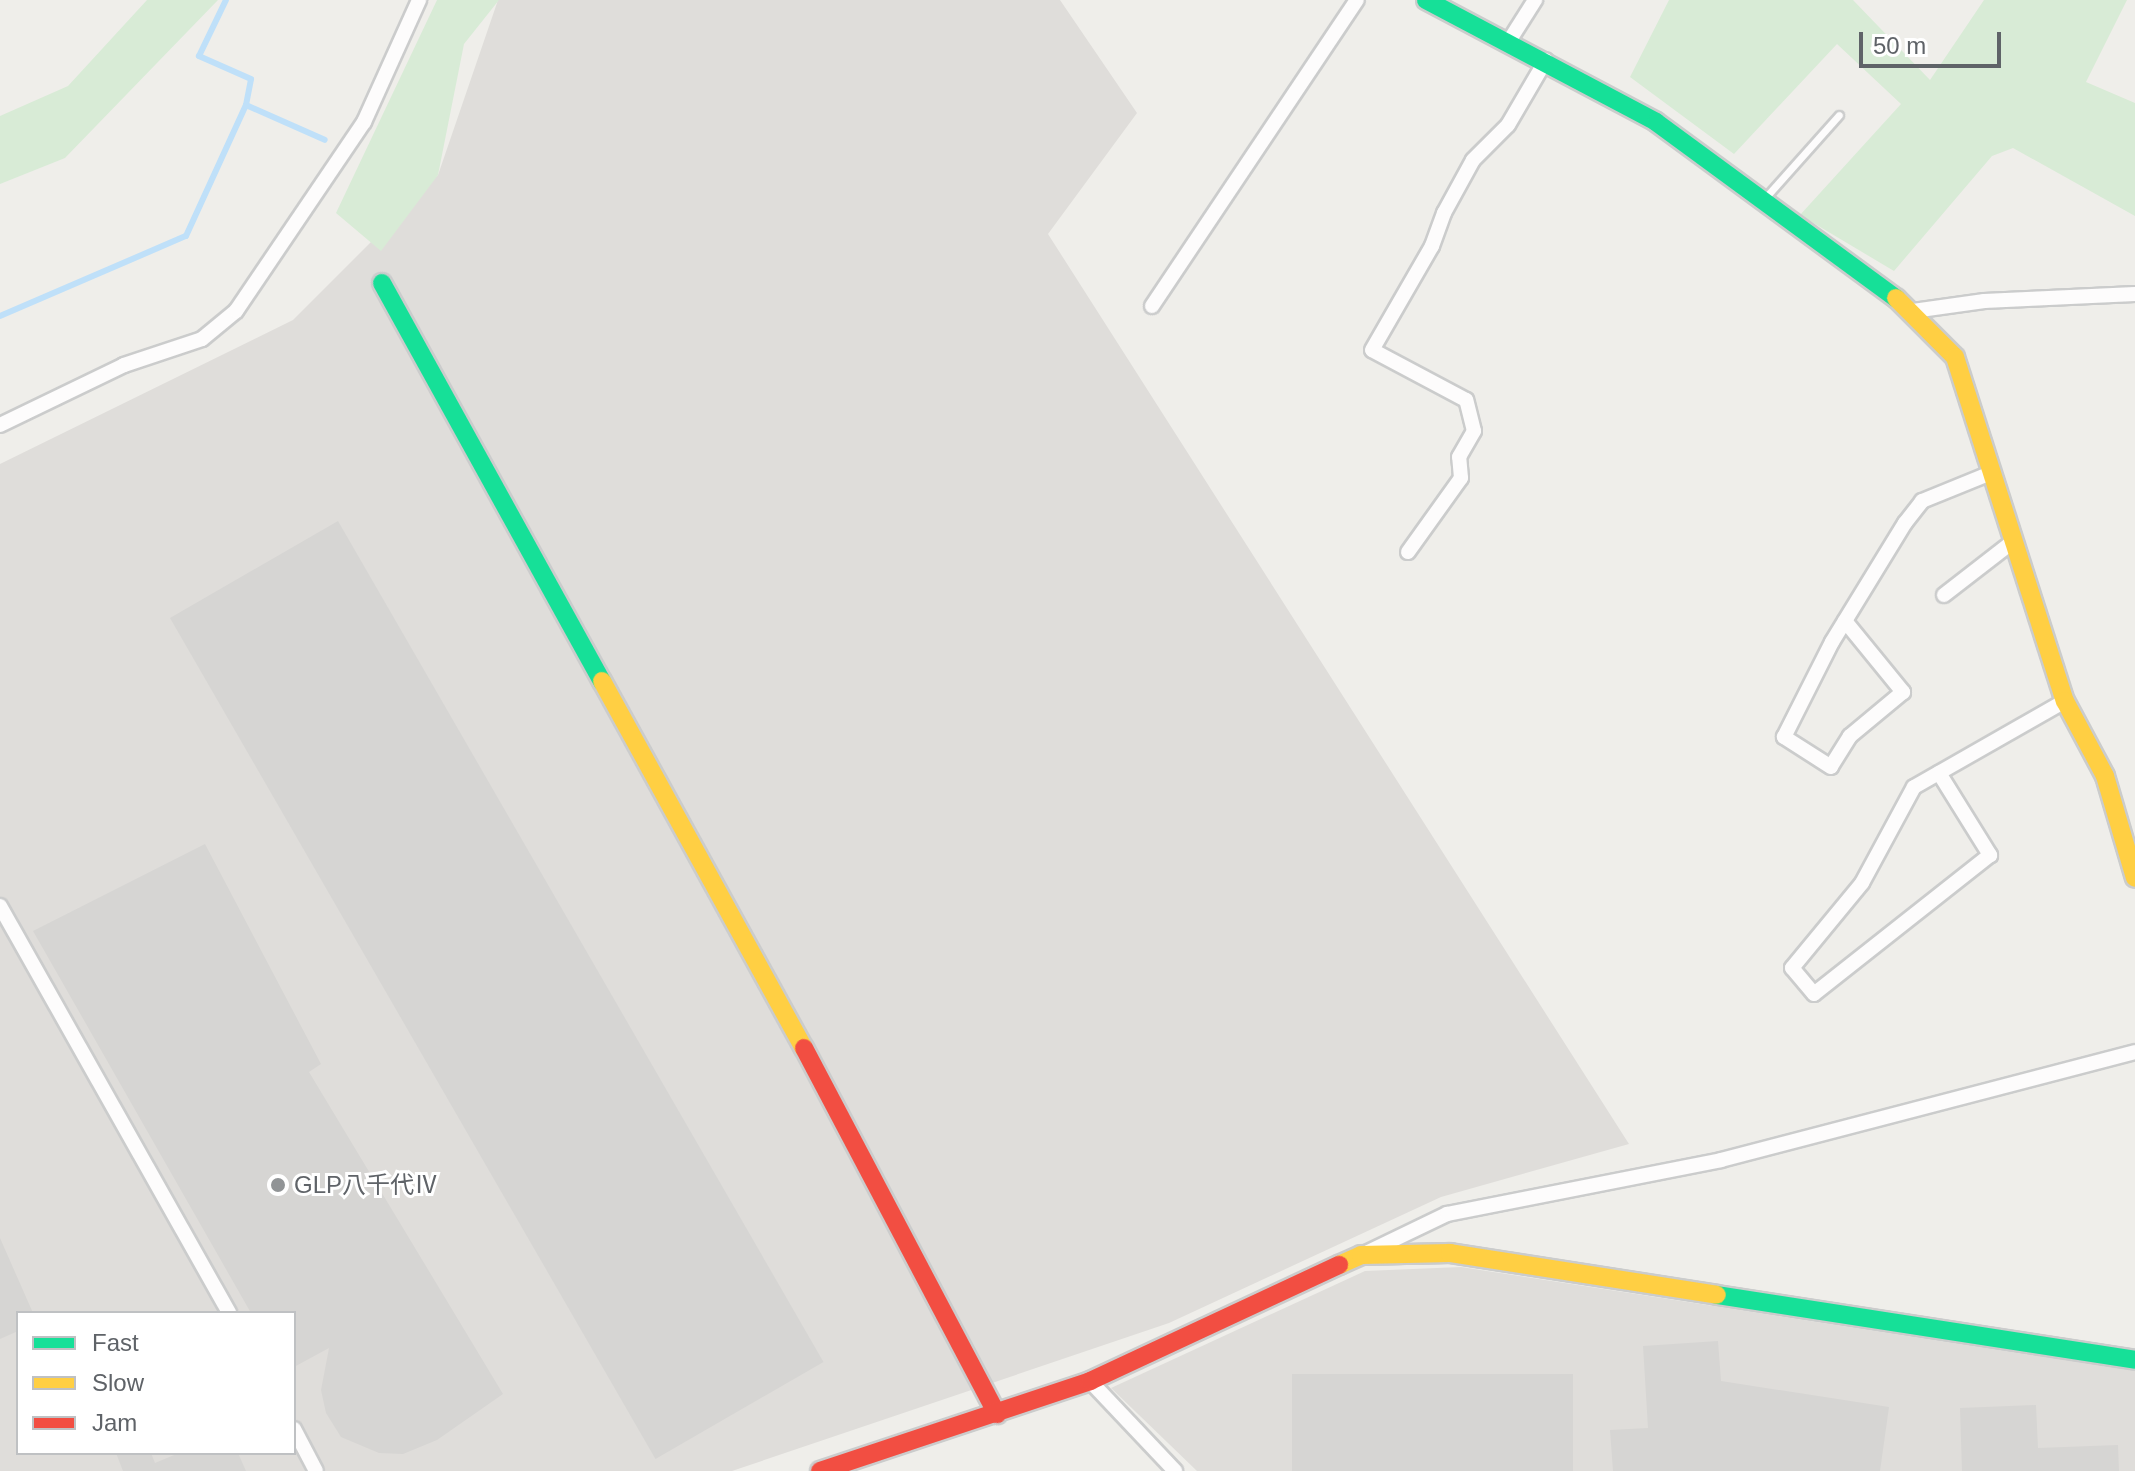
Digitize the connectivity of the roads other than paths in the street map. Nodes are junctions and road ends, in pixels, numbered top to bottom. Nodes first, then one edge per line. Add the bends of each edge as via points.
1 (419, 0) edge
2 (1357, 0) edge
3 (1426, 0) edge
4 (1535, 0) edge
5 (1509, 41) junction
6 (1546, 60) junction
7 (1839, 115) dead end
8 (1763, 200) junction
9 (382, 283) dead end
10 (2135, 294) edge
11 (1152, 306) dead end
12 (1913, 311) junction
13 (0, 425) edge
14 (1991, 473) junction
15 (2011, 543) junction
16 (1408, 552) dead end
17 (1944, 595) dead end
18 (1845, 621) junction
19 (2065, 701) junction
20 (1939, 773) junction
21 (2130, 850) edge
22 (2135, 878) edge
23 (0, 906) edge
24 (2135, 1052) edge
25 (1361, 1255) junction
26 (228, 1311) edge
27 (2135, 1360) edge
28 (1090, 1381) junction
29 (997, 1414) junction
30 (296, 1433) edge
31 (1169, 1469) edge
32 (316, 1471) edge
33 (820, 1471) edge

1 - 13 street via 364,122 236,311 202,339 124,365
2 - 11 street
3 - 5 street
4 - 5 street
5 - 6 street
6 - 8 street via 1656,122
6 - 16 street via 1508,125 1473,160 1432,246 1372,350 1466,400 1474,431 1459,457 1461,478
7 - 8 lane
8 - 12 street
9 - 29 street via 841,1115
10 - 12 street via 1984,301
12 - 14 street via 1955,357
14 - 15 street
14 - 18 street via 1922,501
15 - 17 street
15 - 19 street
18 - 18 street via 1784,737 1831,767 1850,736 1903,692
19 - 20 street
19 - 21 street via 2105,776
20 - 20 street via 1914,787 1862,883 1792,968 1814,994 1990,855
21 - 22 street
23 - 26 street
24 - 25 street via 1721,1160 1447,1214
25 - 27 street via 1450,1253
25 - 28 street
28 - 29 street
28 - 31 street
29 - 33 street
30 - 32 street

